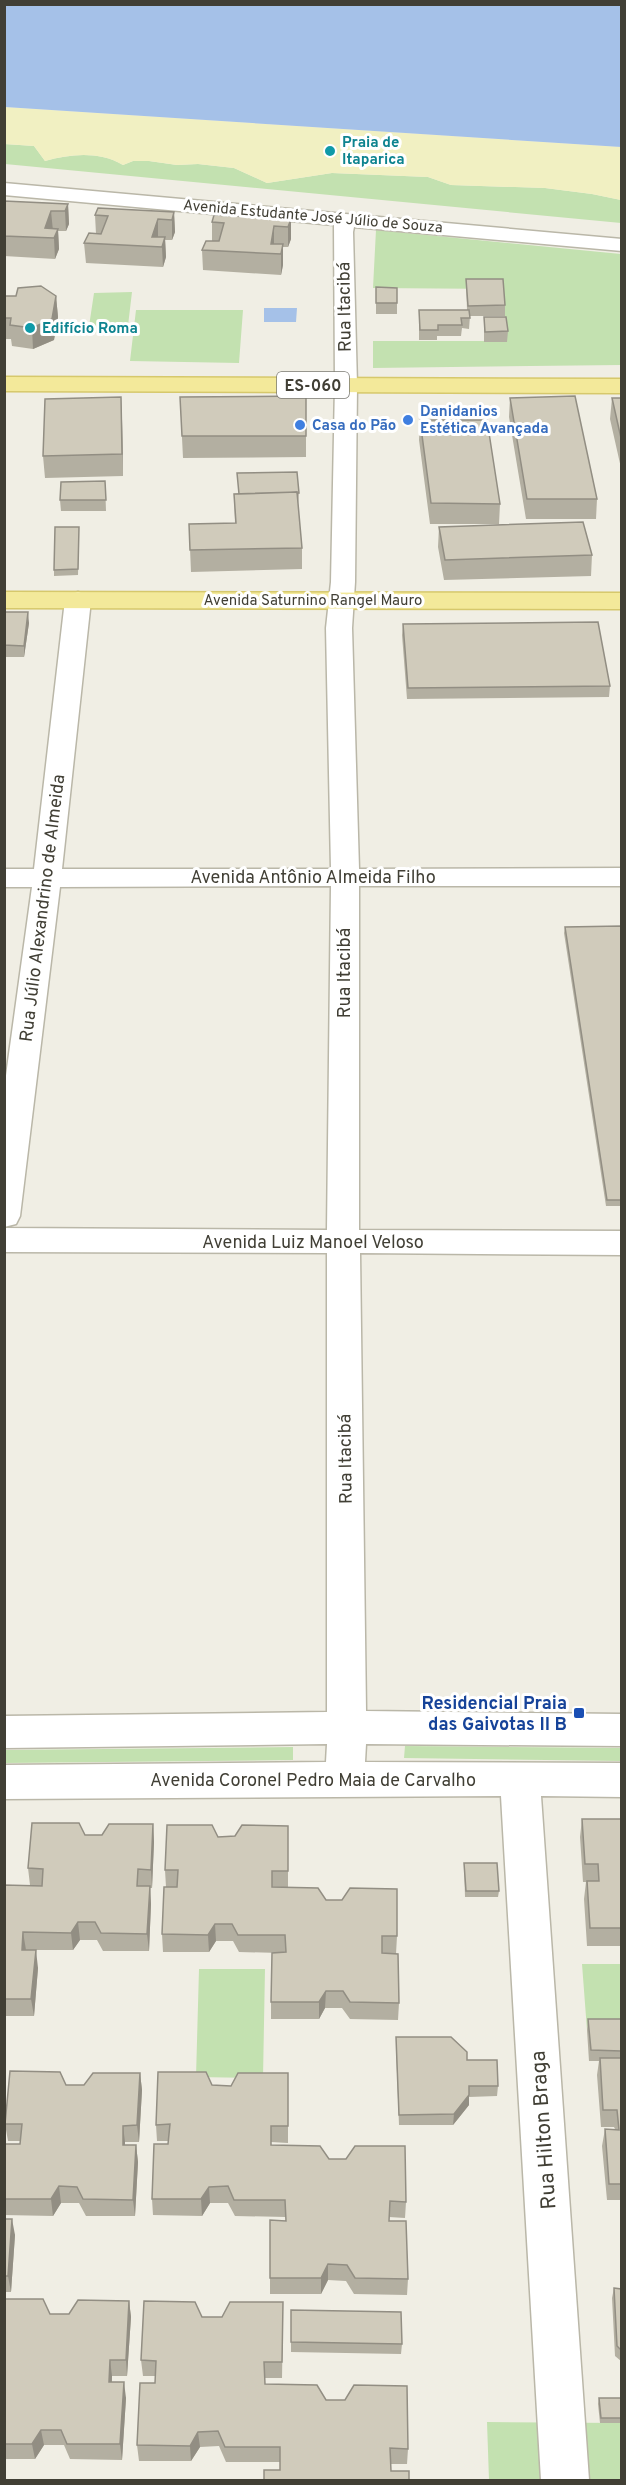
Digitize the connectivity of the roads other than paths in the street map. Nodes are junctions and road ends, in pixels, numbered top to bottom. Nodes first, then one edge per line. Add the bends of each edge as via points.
1 (4, 189) edge
2 (346, 219) junction
3 (621, 245) edge
4 (4, 384) edge
5 (346, 385) junction
6 (621, 386) edge
7 (341, 599) junction
8 (4, 600) edge
9 (78, 600) junction
10 (621, 601) edge
11 (345, 876) junction
12 (621, 877) edge
13 (4, 878) edge
14 (47, 878) junction
15 (4, 1216) edge
16 (4, 1240) edge
17 (343, 1242) junction
18 (621, 1243) edge
19 (347, 1728) junction
20 (621, 1730) edge
21 (4, 1732) edge
22 (345, 1779) junction
23 (520, 1779) junction
24 (621, 1780) edge
25 (4, 1782) edge
26 (565, 2481) edge

1 - 2 street, Avenida Estudante José Júlio de Souza
2 - 3 street, Avenida Estudante José Júlio de Souza
2 - 5 street, Rua Itacibá
4 - 5 main road, ES-060
5 - 6 main road, ES-060
5 - 7 street, Rua Itacibá
7 - 9 main road, Avenida Saturnino Rangel Mauro
7 - 10 main road, Avenida Saturnino Rangel Mauro
7 - 11 street, Rua Itacibá
8 - 9 main road, Avenida Saturnino Rangel Mauro
9 - 14 street, Rua Júlio Alexandrino de Almeida
11 - 12 street, Avenida Antônio Almeida Filho
11 - 14 street, Avenida Antônio Almeida Filho
11 - 17 street, Rua Itacibá
13 - 14 street, Avenida Antônio Almeida Filho
14 - 15 street, Rua Júlio Alexandrino de Almeida
16 - 17 street, Avenida Luiz Manoel Veloso
17 - 18 street, Avenida Luiz Manoel Veloso
17 - 19 street, Rua Itacibá
19 - 20 street
19 - 21 street
19 - 22 street, Rua Itacibá
22 - 23 street, Avenida Coronel Pedro Maia de Carvalho
22 - 25 street, Avenida Coronel Pedro Maia de Carvalho
23 - 24 street, Avenida Coronel Pedro Maia de Carvalho
23 - 26 street, Rua Hilton Braga

